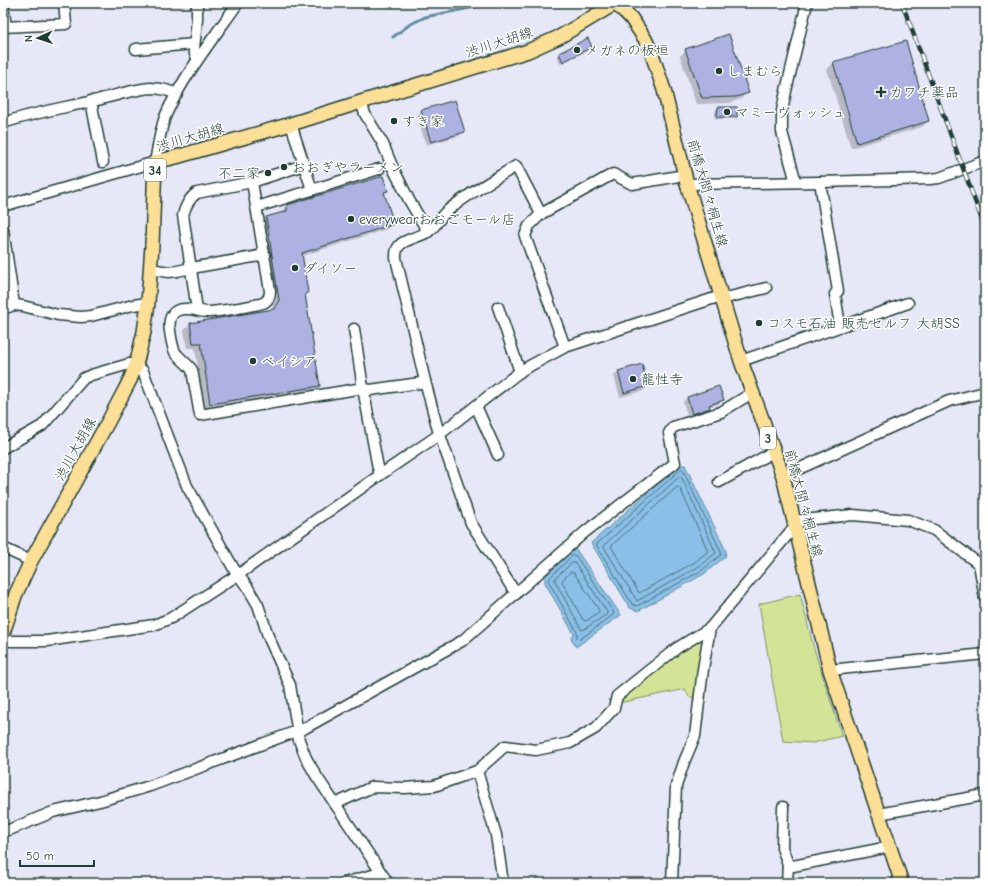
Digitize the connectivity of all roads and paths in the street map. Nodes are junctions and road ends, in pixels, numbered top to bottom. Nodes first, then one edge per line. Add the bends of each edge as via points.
1 (64, 3) edge
2 (197, 3) edge
3 (238, 3) edge
4 (615, 3) edge
5 (807, 3) edge
6 (3, 4) edge
7 (5, 27) edge
8 (194, 44) junction
9 (136, 49) dead end
10 (198, 59) junction
11 (176, 94) junction
12 (91, 101) junction
13 (361, 102) junction
14 (3, 123) edge
15 (291, 124) junction
16 (985, 161) edge
17 (103, 162) dead end
18 (155, 162) junction
19 (304, 165) junction
20 (379, 169) dead end
21 (686, 179) junction
22 (252, 182) junction
23 (794, 182) junction
24 (820, 182) junction
25 (312, 190) junction
26 (3, 206) edge
27 (256, 207) junction
28 (541, 214) junction
29 (3, 229) edge
30 (428, 232) junction
31 (265, 255) junction
32 (191, 268) junction
33 (150, 269) junction
34 (766, 288) dead end
35 (722, 298) junction
36 (148, 303) junction
37 (908, 303) dead end
38 (14, 305) junction
39 (498, 306) dead end
40 (3, 308) edge
41 (197, 310) junction
42 (840, 326) junction
43 (354, 329) dead end
44 (565, 347) junction
45 (741, 361) junction
46 (136, 365) junction
47 (520, 372) junction
48 (425, 381) junction
49 (363, 388) junction
50 (985, 392) edge
51 (752, 393) junction
52 (476, 406) junction
53 (440, 434) junction
54 (3, 448) edge
55 (774, 452) junction
56 (498, 455) dead end
57 (380, 475) junction
58 (783, 476) junction
59 (719, 482) dead end
60 (794, 524) junction
61 (3, 548) edge
62 (31, 561) junction
63 (982, 562) edge
64 (239, 574) junction
65 (516, 594) junction
66 (985, 598) edge
67 (710, 628) junction
68 (3, 633) edge
69 (3, 640) edge
70 (985, 654) edge
71 (830, 670) junction
72 (298, 731) junction
73 (477, 771) junction
74 (985, 795) edge
75 (334, 804) junction
76 (783, 807) dead end
77 (878, 814) junction
78 (3, 830) edge
79 (889, 847) junction
80 (788, 866) junction
81 (380, 873) junction
82 (344, 883) edge
83 (388, 883) edge
84 (503, 883) edge
85 (672, 883) edge
86 (787, 883) edge
87 (902, 883) edge

1 - 7 street via 66,24
2 - 8 street
3 - 10 street
4 - 13 main road, 渋川大胡線 / 34 via 561,36 528,51
4 - 21 main road, 前橋大間々桐生線 / 3 via 635,23 652,54 664,90
5 - 23 street via 782,111 782,132
6 - 7 street
8 - 9 street
8 - 10 street
10 - 11 street
11 - 12 street via 166,89 150,88
11 - 18 street via 165,117
12 - 14 street
12 - 17 street
13 - 15 main road, 渋川大胡線 / 34
13 - 30 street via 409,200
15 - 18 main road, 渋川大胡線 / 34
15 - 19 street
16 - 24 street via 939,178
18 - 26 street
18 - 33 main road, 渋川大胡線 / 34
19 - 22 street
19 - 25 street
20 - 25 street
21 - 23 street
21 - 28 street via 632,184 613,174
21 - 35 main road, 前橋大間々桐生線 / 3
22 - 27 street
22 - 32 street via 197,193 189,200 183,215
23 - 24 street
24 - 42 street via 838,291 835,294
25 - 27 street
27 - 31 street
28 - 30 street via 516,166 465,197 444,214
28 - 44 street via 529,226 525,236
29 - 38 street
30 - 48 street via 402,243 396,250
31 - 32 street
31 - 41 street via 270,291 264,303 216,312
32 - 33 street via 169,272
32 - 41 street
33 - 36 main road, 渋川大胡線 / 34
34 - 35 street
35 - 44 street
35 - 45 main road, 前橋大間々桐生線 / 3
36 - 38 street via 81,317 58,315
36 - 46 main road, 渋川大胡線 / 34
37 - 42 street
38 - 40 street
39 - 47 street
41 - 49 street via 177,311 169,324 175,352 192,370 200,415
42 - 45 street
43 - 49 street
44 - 47 street
45 - 51 main road, 前橋大間々桐生線 / 3
46 - 54 street via 124,365 84,378 42,426
46 - 62 main road, 渋川大胡線 / 34 via 109,420
46 - 64 street via 145,375 187,486
47 - 52 street
48 - 49 street via 370,390
48 - 53 street
49 - 57 street
50 - 58 street via 949,401
51 - 55 main road, 前橋大間々桐生線 / 3
51 - 65 street via 720,412 673,428 669,433 676,463 585,532
52 - 53 street
52 - 56 street
53 - 57 street
53 - 65 street via 471,523
55 - 58 main road, 前橋大間々桐生線 / 3
55 - 59 street
57 - 64 street
58 - 60 main road, 前橋大間々桐生線 / 3
60 - 63 street via 853,515 908,520 934,530
60 - 67 street
60 - 71 main road, 前橋大間々桐生線 / 3
61 - 62 street
62 - 68 main road, 渋川大胡線 / 34 via 15,596
63 - 66 street
64 - 69 street via 177,615 154,624 47,641
64 - 72 street via 258,605 268,636 290,685
65 - 72 street via 462,642
67 - 73 street via 677,648 617,696 614,708 596,728 570,743 543,749 505,746
67 - 85 street via 695,736 676,786
70 - 71 street
71 - 77 main road, 前橋大間々桐生線 / 3
72 - 75 street via 309,763
72 - 78 street via 150,786 53,812 9,830
73 - 75 street via 434,786 372,787
73 - 84 street via 496,835
74 - 77 street
75 - 81 street
76 - 80 street via 782,848
77 - 79 main road, 前橋大間々桐生線 / 3
79 - 80 street
79 - 87 main road, 前橋大間々桐生線 / 3
80 - 86 street
81 - 82 street
81 - 83 street

